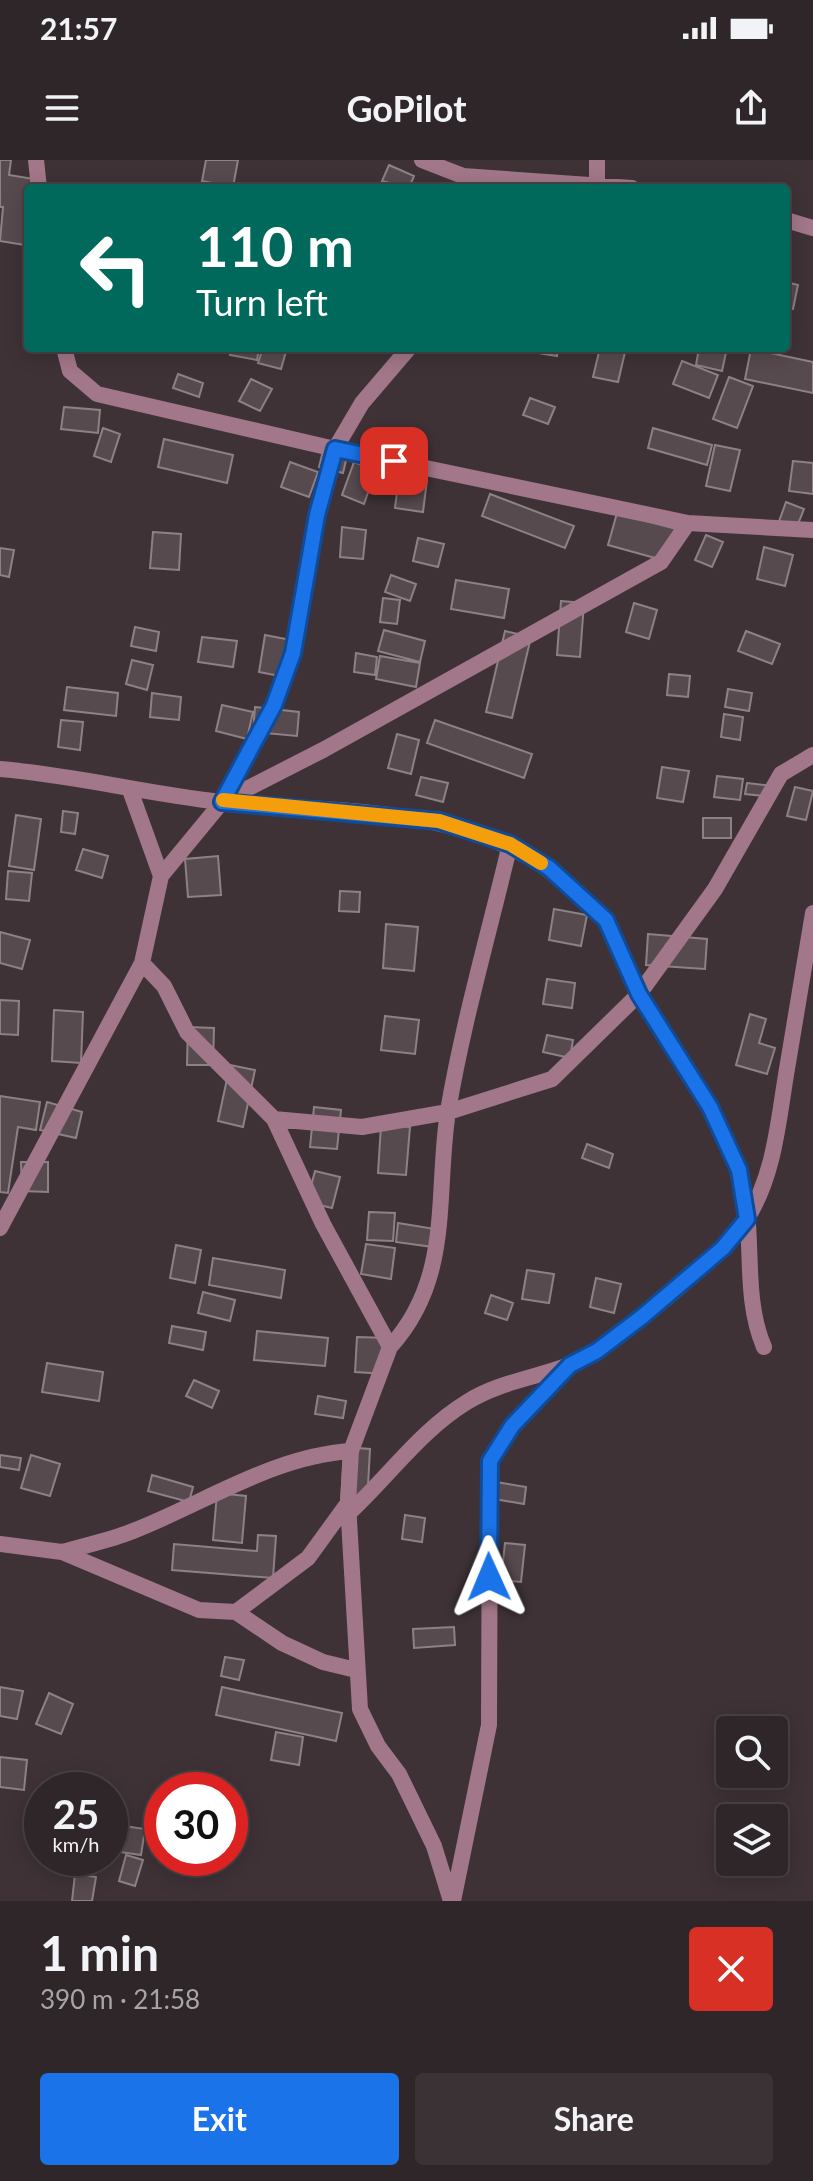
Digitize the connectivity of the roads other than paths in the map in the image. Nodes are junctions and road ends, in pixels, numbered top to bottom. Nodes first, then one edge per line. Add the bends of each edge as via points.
1 (36, 160) edge
2 (422, 160) edge
3 (597, 160) edge
4 (464, 182) edge
5 (597, 183) junction
6 (39, 184) edge
7 (604, 184) edge
8 (790, 221) edge
9 (813, 228) edge
10 (65, 352) edge
11 (406, 352) edge
12 (335, 449) junction
13 (688, 523) junction
14 (813, 530) edge
15 (813, 755) edge
16 (0, 769) edge
17 (130, 790) junction
18 (222, 802) junction
19 (510, 844) junction
20 (161, 876) junction
21 (813, 913) edge
22 (142, 963) junction
23 (639, 994) junction
24 (448, 1112) junction
25 (274, 1119) junction
26 (747, 1219) junction
27 (0, 1228) edge
28 (390, 1347) junction
29 (764, 1347) dead end
30 (570, 1365) junction
31 (351, 1451) junction
32 (348, 1508) junction
33 (0, 1544) edge
34 (62, 1552) junction
35 (236, 1612) junction
36 (356, 1670) junction
37 (452, 1901) edge

1 - 6 street
2 - 4 street
3 - 5 street
4 - 5 street
5 - 7 street
8 - 9 street
10 - 12 street via 70,371 97,394
11 - 12 street via 362,403
12 - 13 street
12 - 18 street via 317,515 293,653 274,705
13 - 14 street
13 - 18 street via 661,562
15 - 23 street via 781,774 715,889
16 - 17 street via 63,774
17 - 18 street
17 - 20 street
18 - 19 street via 439,821
18 - 20 street
19 - 23 street via 549,868 606,920
19 - 24 street
20 - 22 street
21 - 26 street via 772,1162
22 - 25 street via 164,986 187,1032
22 - 27 street
23 - 24 street via 552,1079
23 - 26 street via 710,1107 739,1170
24 - 25 street via 362,1127
24 - 28 street via 433,1273 409,1326
25 - 28 street
26 - 29 street via 753,1320
26 - 30 street via 723,1248 643,1316
28 - 31 street
30 - 32 street via 509,1382 468,1401
30 - 37 street via 512,1426 490,1461 489,1725
31 - 32 street
31 - 34 street via 323,1453 258,1474 131,1532
32 - 35 street via 308,1558
32 - 36 street
33 - 34 street
34 - 35 street via 199,1610
35 - 36 street via 282,1643
36 - 37 street via 360,1709 434,1846

